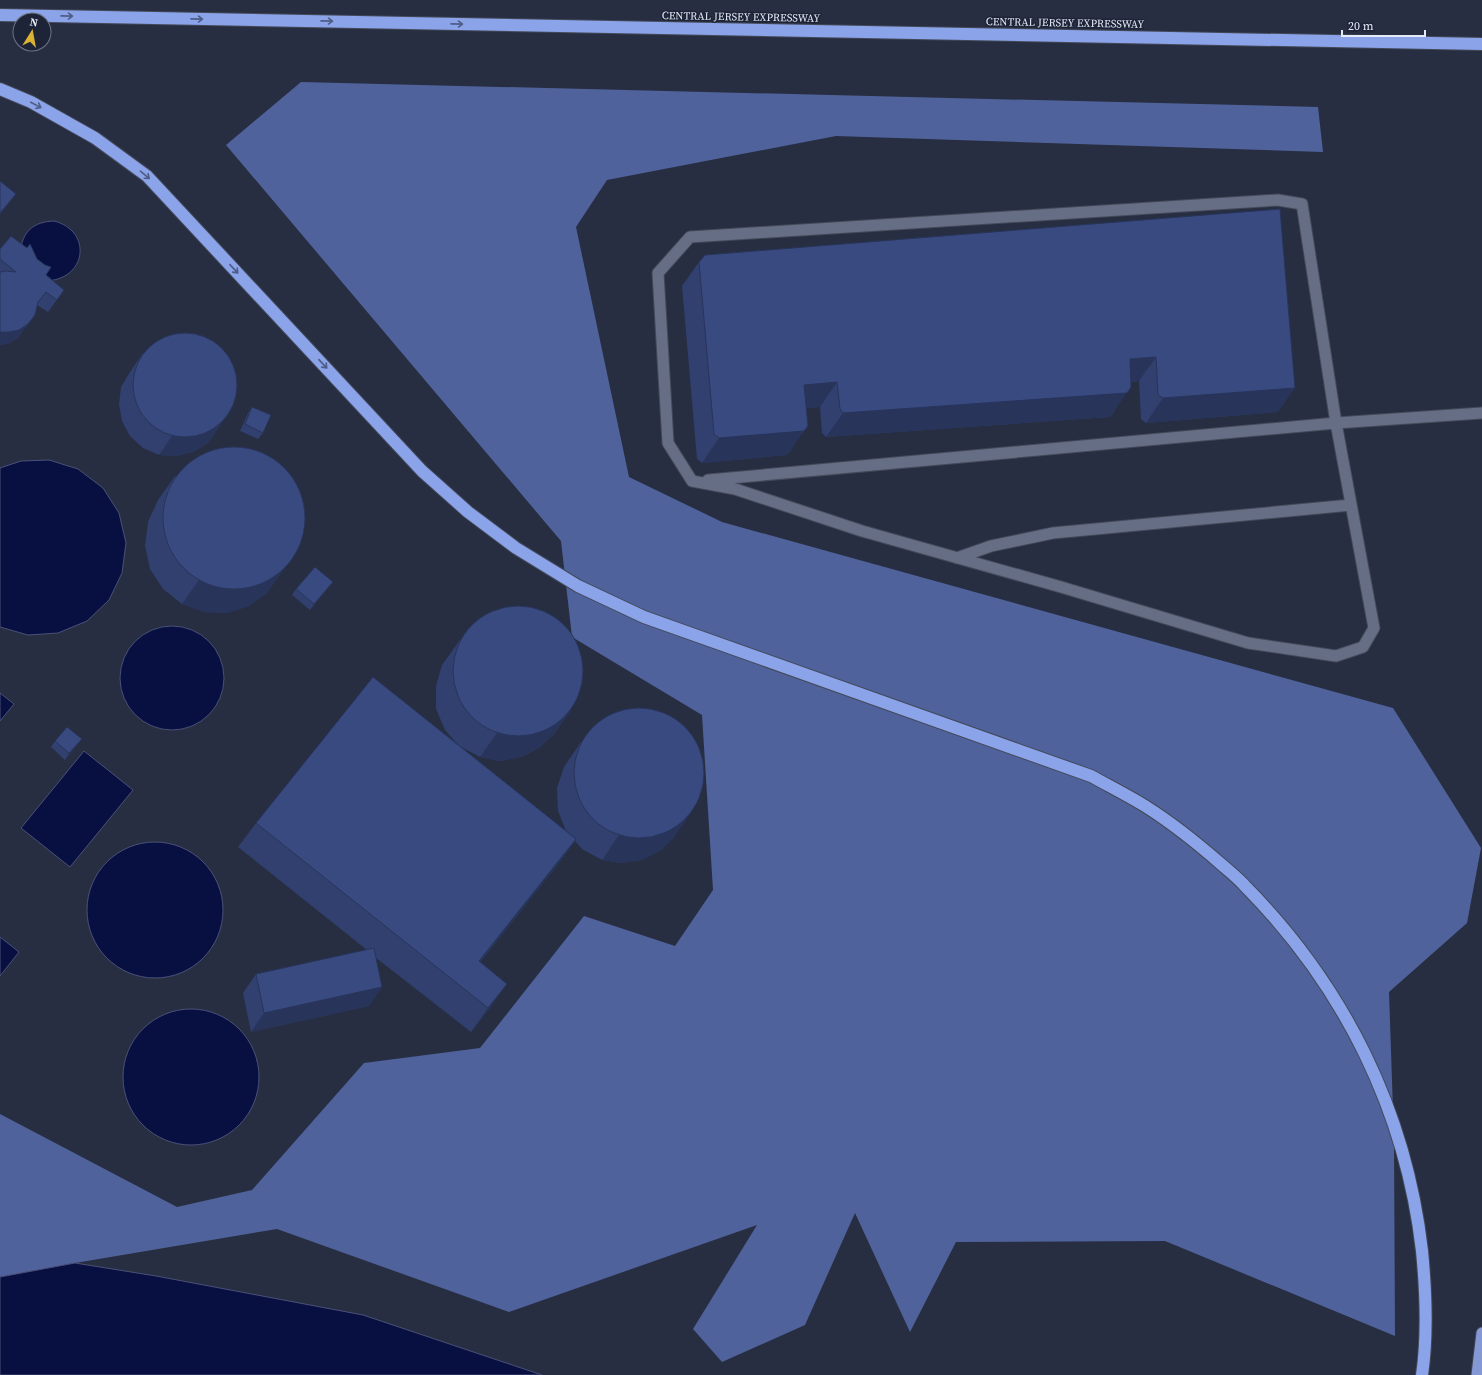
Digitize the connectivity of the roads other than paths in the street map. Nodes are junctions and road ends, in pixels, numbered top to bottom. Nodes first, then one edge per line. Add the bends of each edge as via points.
1 (0, 15) edge
2 (1482, 44) edge
3 (0, 89) edge
4 (1482, 413) edge
5 (1336, 423) junction
6 (692, 481) junction
7 (1351, 505) junction
8 (957, 558) junction
9 (1482, 1333) edge
10 (1422, 1375) edge
11 (1477, 1375) edge

1 -> 2 highway, CENTRAL JERSEY EXPRESSWAY
3 -> 10 highway via 31,102 95,138 147,176 422,471 468,512 516,548 578,586 644,617 1091,776 1146,807 1197,843 1244,885 1287,931 1325,982 1357,1036 1384,1094 1403,1151 1418,1215 1425,1278 1426,1330
4 - 5 lane
5 - 6 lane
5 - 6 lane via 1302,204 1278,200 690,237 658,273 668,442
5 - 7 lane
6 - 8 lane via 736,489 862,531
7 - 8 lane via 1053,533 991,546
7 - 8 lane via 1374,628 1363,647 1336,656 1248,643
9 - 11 highway

